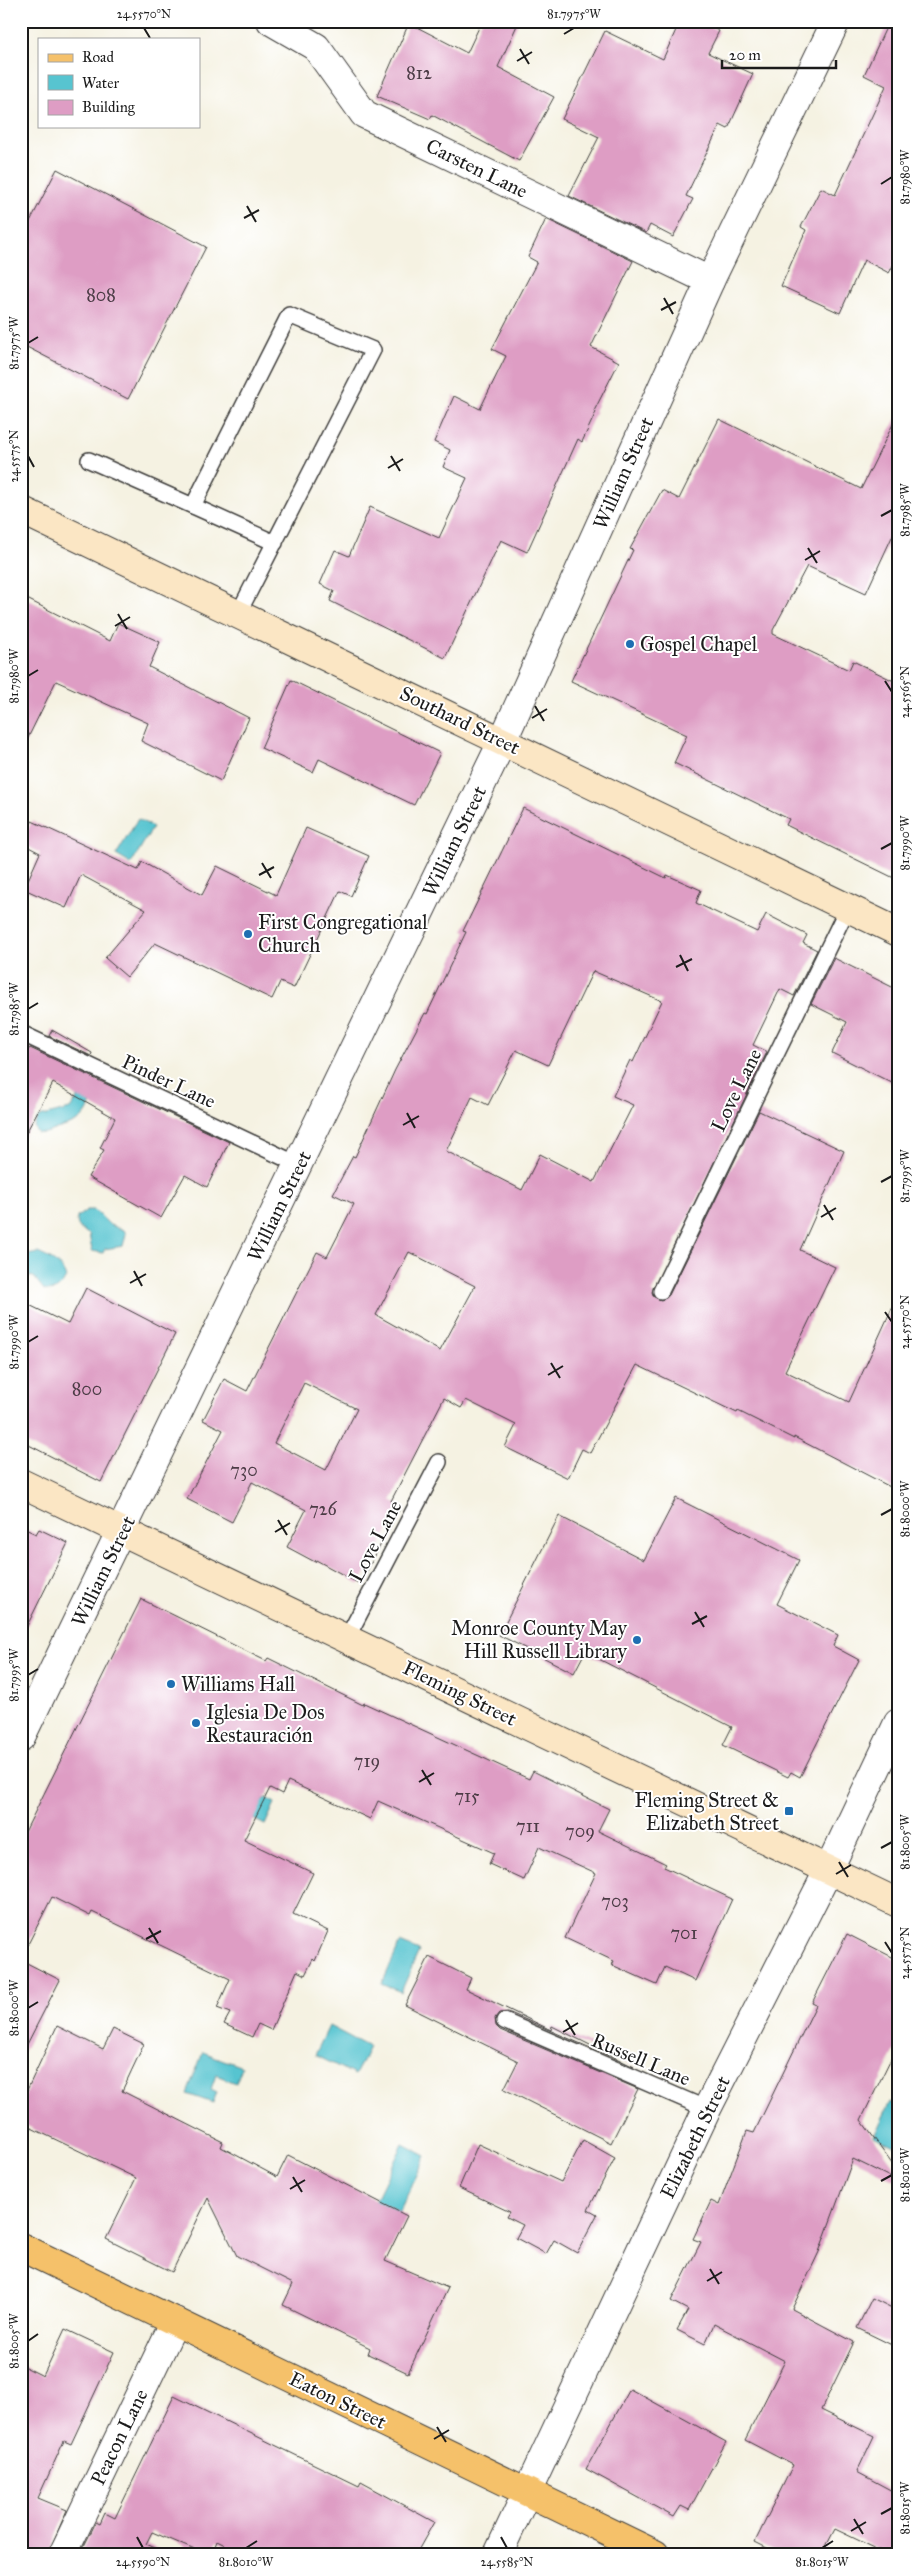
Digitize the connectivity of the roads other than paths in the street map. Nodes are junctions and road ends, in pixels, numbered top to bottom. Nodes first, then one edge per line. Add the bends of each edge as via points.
1 (271, 21) edge
2 (836, 21) edge
3 (710, 281) junction
4 (89, 460) dead end
5 (193, 506) junction
6 (21, 510) edge
7 (275, 543) junction
8 (238, 614) junction
9 (503, 740) junction
10 (848, 907) junction
11 (898, 932) edge
12 (21, 1033) edge
13 (299, 1165) junction
14 (661, 1291) dead end
15 (440, 1462) dead end
16 (21, 1483) edge
17 (123, 1531) junction
18 (347, 1638) junction
19 (898, 1723) edge
20 (21, 1737) edge
21 (828, 1870) junction
22 (898, 1904) edge
23 (504, 2021) dead end
24 (707, 2109) junction
25 (21, 2247) edge
26 (175, 2321) junction
27 (527, 2492) junction
28 (63, 2554) edge
29 (498, 2554) edge
30 (655, 2554) edge

1 - 3 street, Carsten Lane via 316,47 364,114
2 - 3 street, William Street
3 - 9 street, William Street
4 - 5 lane
5 - 7 lane
5 - 7 lane via 289,315 373,350
6 - 8 street, Southard Street
7 - 8 lane
8 - 9 street, Southard Street
9 - 10 street, Southard Street
9 - 13 street, William Street
10 - 11 street, Southard Street
10 - 14 lane, Love Lane
12 - 13 lane, Pinder Lane
13 - 17 street, William Street
15 - 18 lane, Love Lane
16 - 17 street, Fleming Street
17 - 18 street, Fleming Street
17 - 20 street, William Street
18 - 21 street, Fleming Street
19 - 21 street, Elizabeth Street
21 - 22 street, Fleming Street
21 - 24 street, Elizabeth Street
23 - 24 lane, Russell Lane
24 - 27 street, Elizabeth Street
25 - 26 main road, Eaton Street
26 - 27 main road, Eaton Street
26 - 28 street, Peacon Lane
27 - 29 street, Elizabeth Street
27 - 30 main road, Eaton Street

